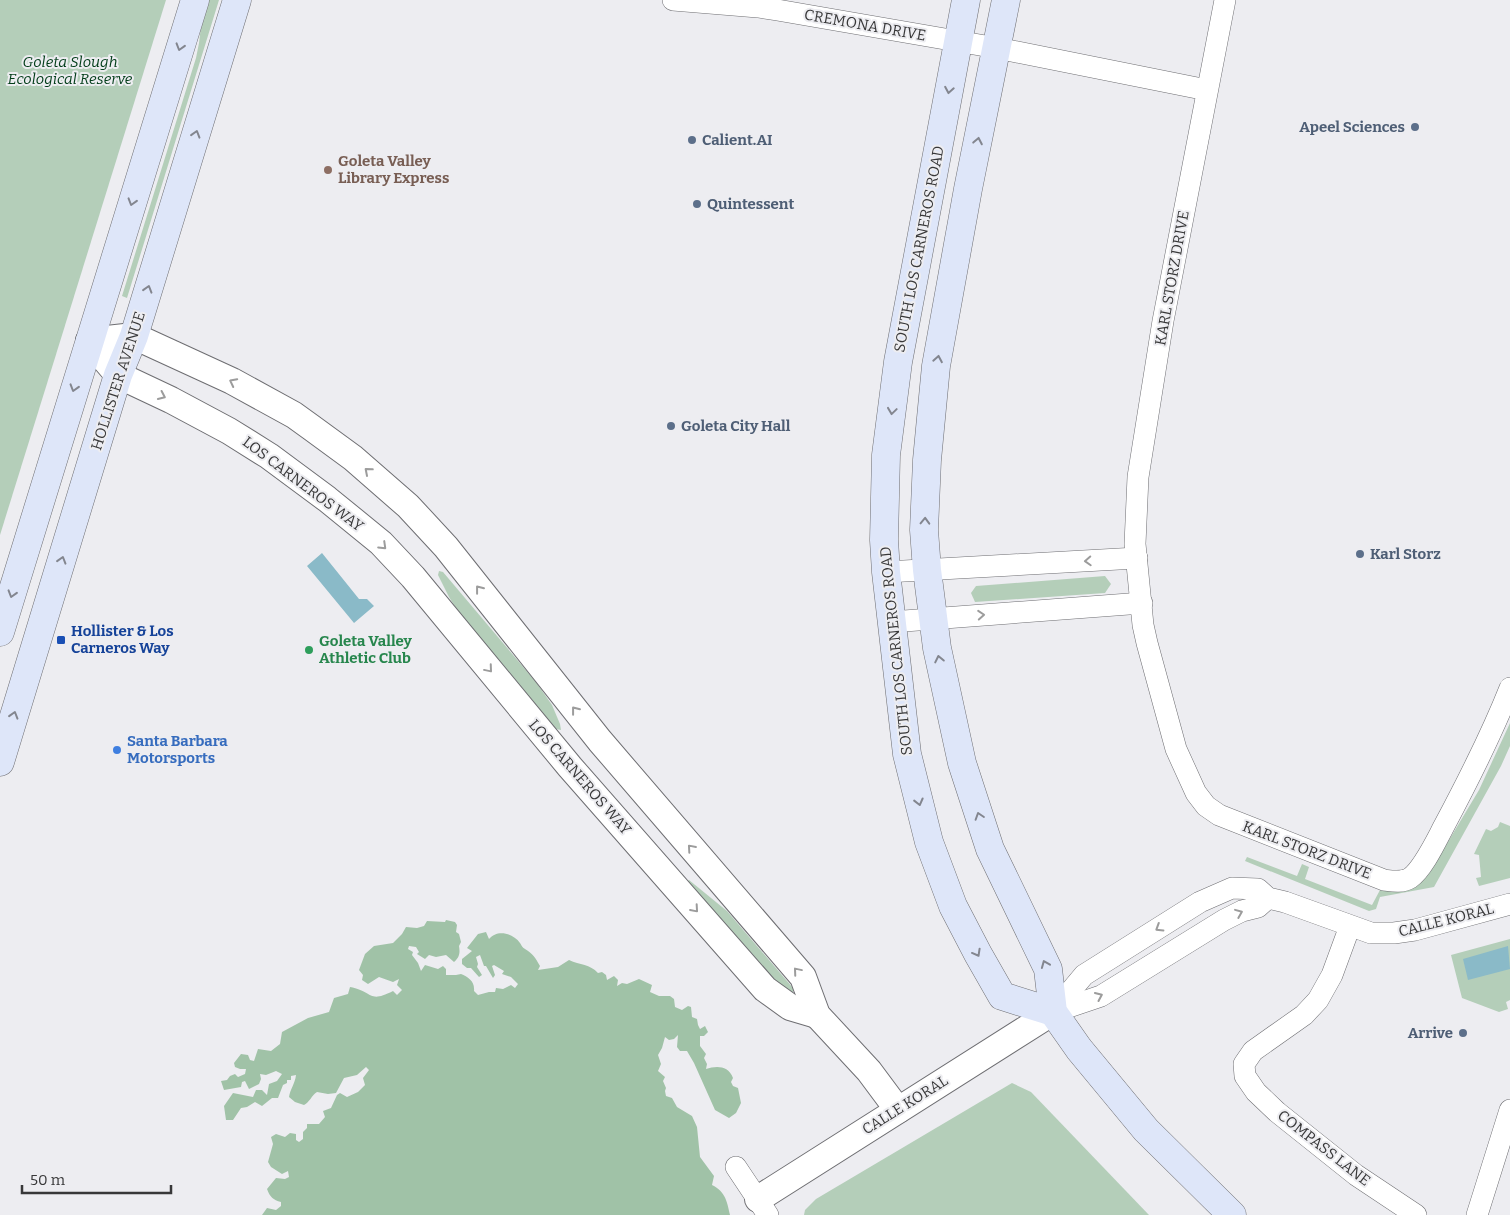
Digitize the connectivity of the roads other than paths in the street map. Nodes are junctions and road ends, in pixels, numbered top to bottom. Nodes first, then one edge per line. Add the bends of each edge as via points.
1 (195, 0) edge
2 (237, 0) edge
3 (673, 0) edge
4 (966, 0) edge
5 (1006, 0) edge
6 (1225, 0) edge
7 (958, 42) junction
8 (997, 48) junction
9 (1207, 90) junction
10 (134, 336) junction
11 (89, 341) junction
12 (118, 375) junction
13 (1136, 558) junction
14 (927, 570) junction
15 (886, 572) junction
16 (1142, 603) junction
17 (932, 619) junction
18 (891, 622) junction
19 (0, 632) edge
20 (1510, 688) edge
21 (600, 742) junction
22 (0, 762) edge
23 (570, 767) junction
24 (1510, 904) edge
25 (1350, 926) junction
26 (1053, 1012) junction
27 (817, 1015) junction
28 (898, 1110) junction
29 (1510, 1110) edge
30 (736, 1167) dead end
31 (763, 1207) edge
32 (1232, 1215) edge
33 (1416, 1215) edge
34 (1477, 1215) edge

1 -> 11 main road
10 -> 2 main road, HOLLISTER AVENUE
3 - 7 street, CREMONA DRIVE via 758,7
4 - 7 main road, SOUTH LOS CARNEROS ROAD
5 - 8 main road
6 - 9 street, KARL STORZ DRIVE
7 - 8 street, CREMONA DRIVE
7 -> 15 main road, SOUTH LOS CARNEROS ROAD via 893,399 886,455
8 - 9 street, CREMONA DRIVE
14 -> 8 main road via 924,530 927,460 936,366
9 - 13 street, KARL STORZ DRIVE via 1163,320 1138,477
10 - 11 street
10 - 12 main road, HOLLISTER AVENUE
21 -> 10 street via 446,547 408,506 353,458 294,415 232,381
11 - 12 street, LOS CARNEROS WAY
11 -> 19 main road
22 -> 12 main road, HOLLISTER AVENUE
12 -> 23 street, LOS CARNEROS WAY via 221,426 269,456 381,543 413,577
13 -> 14 street
13 - 16 street, KARL STORZ DRIVE
14 - 15 street
14 - 17 main road
15 - 18 main road, SOUTH LOS CARNEROS ROAD
17 -> 16 street
16 - 20 street, KARL STORZ DRIVE via 1147,643 1176,749 1196,793 1206,806 1220,815 1384,880 1395,882 1409,878 1418,869 1480,758
17 - 18 street
26 -> 17 main road via 1048,969 990,850 962,763
18 -> 26 main road, SOUTH LOS CARNEROS ROAD via 907,754 929,842 953,906 1002,996
21 - 23 street
27 -> 21 street via 802,977
23 -> 27 street, LOS CARNEROS WAY via 765,989 790,1007
24 - 25 street, CALLE KORAL via 1394,933 1371,932
25 - 26 street, CALLE KORAL via 1268,898 1258,889 1232,888 1212,896 1084,975
25 - 33 street, COMPASS LANE via 1332,975 1318,1000 1304,1015 1253,1051 1246,1060 1246,1080 1277,1112 1356,1175
26 - 28 street, CALLE KORAL
26 - 32 main road via 1146,1130
27 - 28 street via 869,1071
28 - 31 street, CALLE KORAL
29 - 34 street
30 - 31 street

